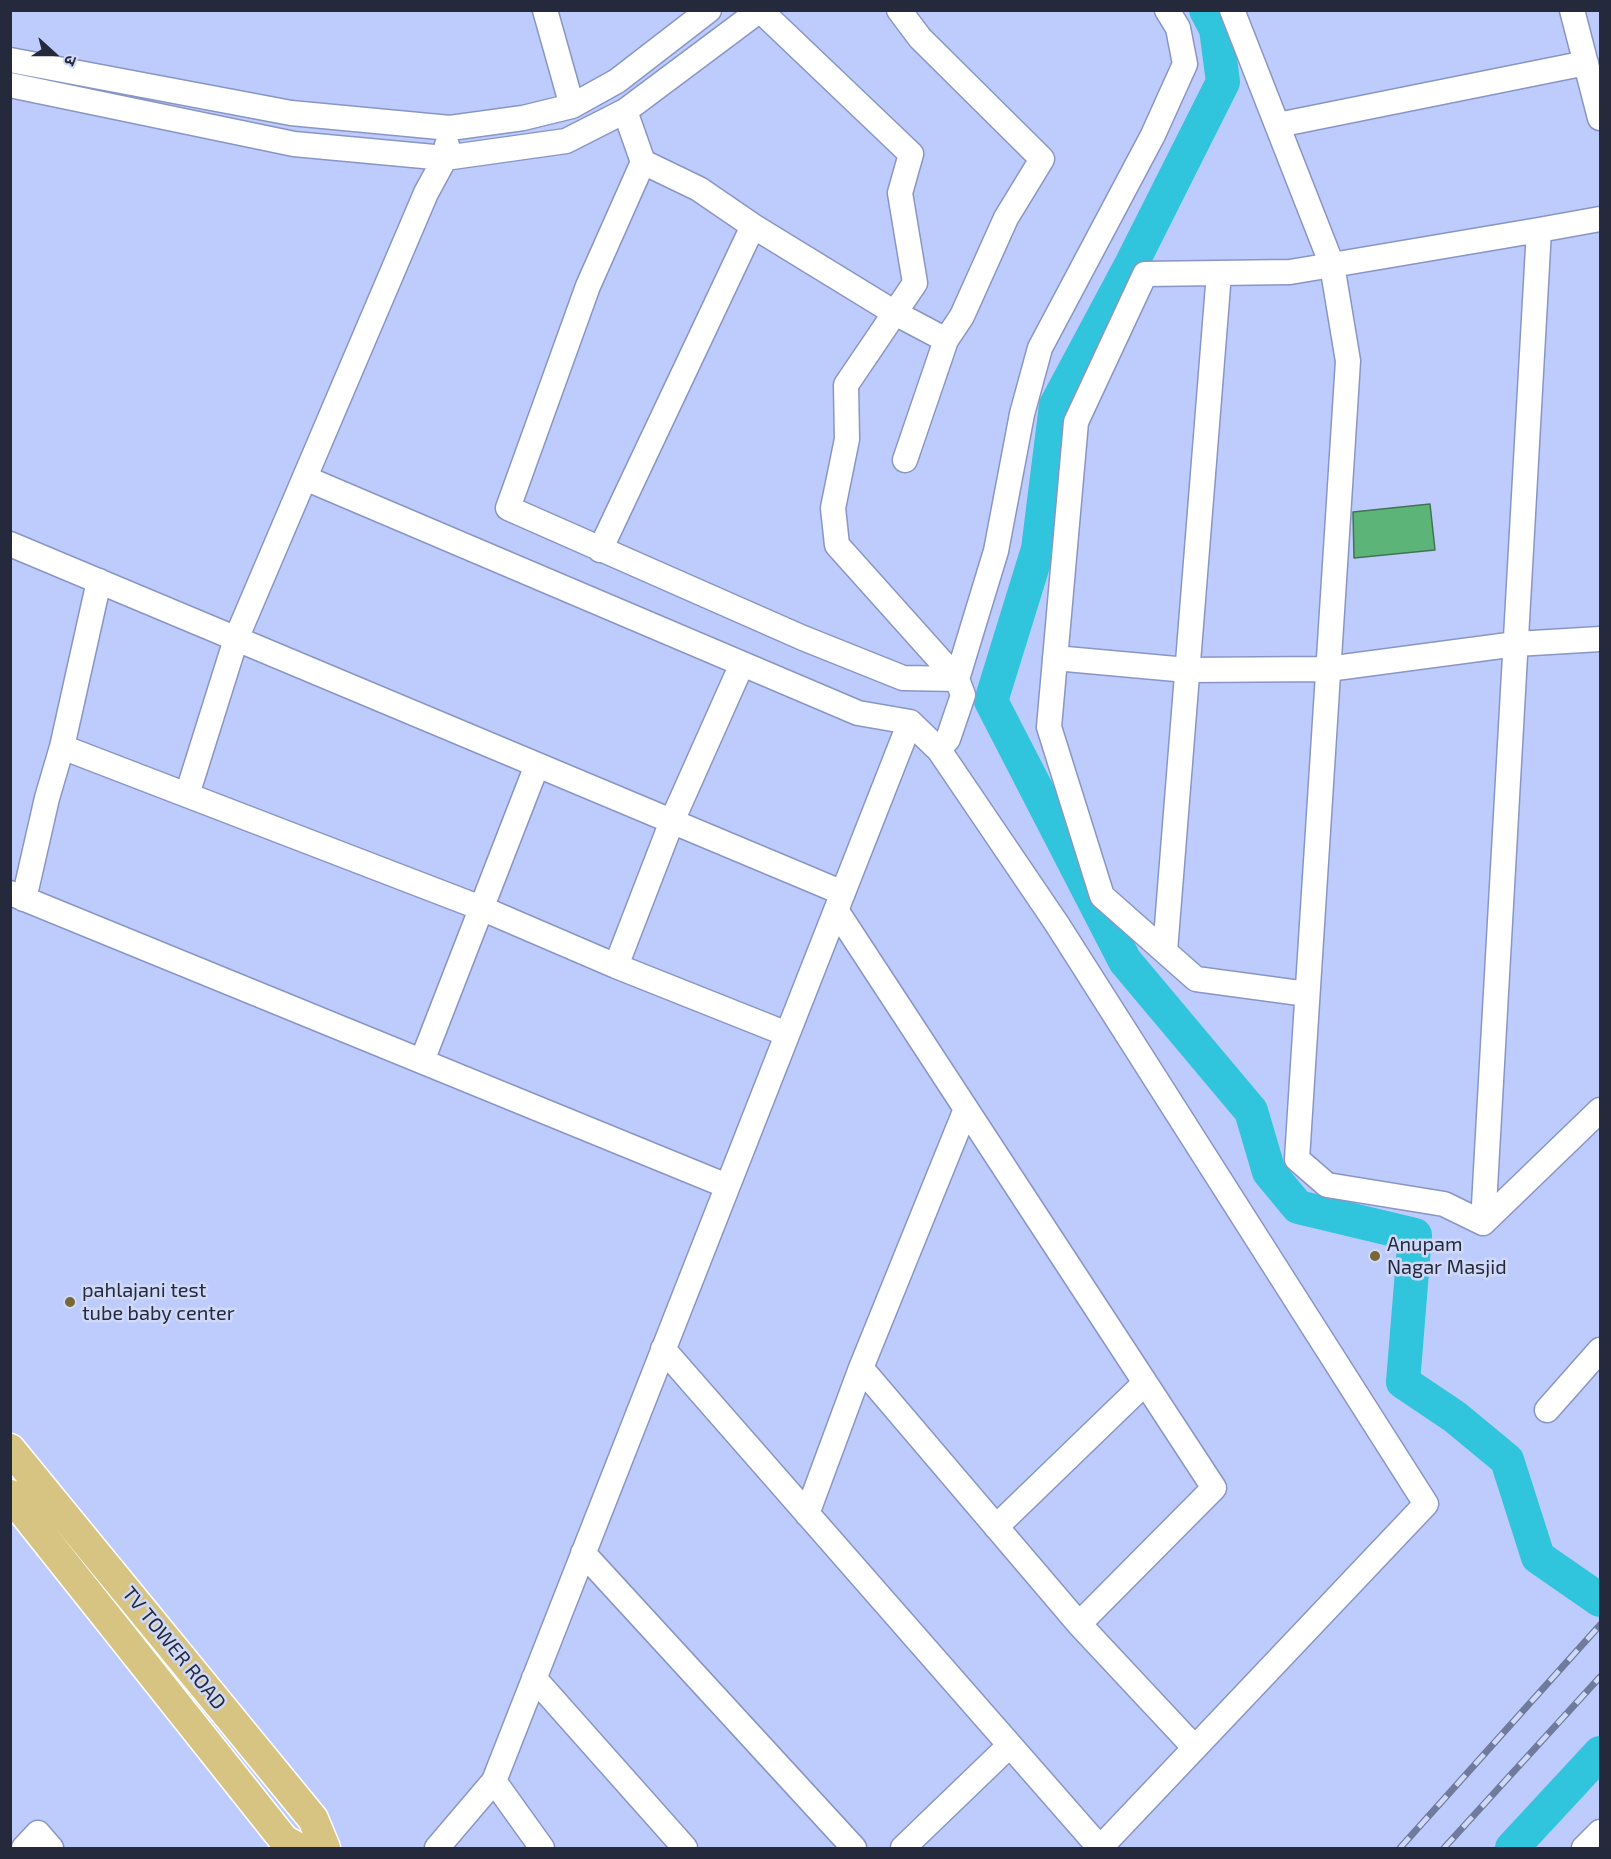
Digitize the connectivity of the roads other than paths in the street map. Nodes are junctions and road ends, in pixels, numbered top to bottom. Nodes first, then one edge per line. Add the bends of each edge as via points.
1 (709, 10) edge
2 (760, 10) edge
3 (899, 10) edge
4 (1167, 10) edge
5 (1232, 10) edge
6 (1572, 10) edge
7 (549, 12) edge
8 (684, 18) edge
9 (10, 60) edge
10 (1586, 63) junction
11 (10, 85) edge
12 (572, 106) junction
13 (625, 111) junction
14 (1600, 118) edge
15 (1278, 126) junction
16 (450, 128) junction
17 (445, 158) junction
18 (643, 162) junction
19 (1600, 219) edge
20 (753, 226) junction
21 (1539, 230) junction
22 (1332, 265) junction
23 (1219, 273) junction
24 (895, 313) junction
25 (946, 340) junction
26 (905, 460) dead end
27 (305, 478) junction
28 (10, 544) edge
29 (600, 550) junction
30 (99, 581) junction
31 (236, 639) junction
32 (1600, 639) edge
33 (1516, 644) junction
34 (1055, 658) junction
35 (742, 663) junction
36 (1328, 669) junction
37 (1187, 670) junction
38 (957, 680) junction
39 (910, 722) junction
40 (62, 747) junction
41 (939, 750) junction
42 (537, 765) junction
43 (187, 795) junction
44 (672, 821) junction
45 (17, 896) edge
46 (839, 902) junction
47 (481, 908) junction
48 (1165, 951) junction
49 (616, 966) junction
50 (1307, 994) junction
51 (787, 1035) junction
52 (422, 1061) junction
53 (966, 1109) junction
54 (1600, 1110) edge
55 (727, 1186) junction
56 (1483, 1223) junction
57 (663, 1349) junction
58 (1600, 1350) edge
59 (861, 1368) junction
60 (1145, 1383) junction
61 (1547, 1410) dead end
62 (10, 1449) edge
63 (10, 1495) edge
64 (807, 1514) junction
65 (996, 1527) junction
66 (584, 1553) junction
67 (1079, 1624) junction
68 (534, 1678) junction
69 (1010, 1745) junction
70 (1195, 1748) junction
71 (494, 1781) junction
72 (313, 1819) junction
73 (1600, 1832) edge
74 (291, 1846) edge
75 (24, 1848) edge
76 (51, 1848) edge
77 (324, 1848) edge
78 (337, 1848) edge
79 (437, 1848) edge
80 (542, 1848) edge
81 (685, 1848) edge
82 (854, 1848) edge
83 (903, 1848) edge
84 (1584, 1848) edge

1 - 8 street
2 - 13 street
2 - 24 street via 911,154 900,193 915,283
3 - 25 street via 920,38 1042,159 1006,218 962,316
4 - 38 street via 1178,28 1185,64 1153,135 1040,348 1022,414 996,551
5 - 15 street
6 - 10 street
7 - 12 street
8 - 12 street via 616,81
9 - 16 street via 291,113
10 - 14 street
10 - 15 street
11 - 17 street via 294,144
12 - 16 street via 523,118
13 - 17 street via 566,141
13 - 18 street
15 - 22 street
16 - 17 street
17 - 27 street via 426,193
18 - 20 street via 699,189
18 - 29 street via 588,286 508,508
19 - 21 street
20 - 24 street
20 - 29 street
21 - 22 street
21 - 33 street
22 - 23 street via 1290,272
22 - 36 street via 1348,362
23 - 34 street via 1146,274 1076,422
23 - 37 street
24 - 25 street
24 - 38 street via 846,385 847,439 833,508 837,545
25 - 26 street
27 - 31 street
27 - 35 street
28 - 30 street
29 - 38 street via 903,678
30 - 31 street
30 - 40 street
31 - 42 street
31 - 43 street
32 - 33 street
33 - 36 street
33 - 56 street
34 - 37 street
34 - 48 street via 1049,727 1102,896
35 - 39 street via 858,713
35 - 44 street
36 - 37 street
36 - 50 street
37 - 48 street
38 - 41 street via 963,695 948,739
39 - 41 street
39 - 46 street
40 - 43 street
40 - 45 street
41 - 70 street via 1064,934 1426,1504
42 - 44 street
42 - 47 street
43 - 47 street
44 - 46 street
44 - 49 street
45 - 52 street
46 - 51 street
46 - 53 street
47 - 49 street
47 - 52 street
48 - 50 street via 1196,979
49 - 51 street
50 - 56 street via 1297,1159 1327,1185 1444,1204
51 - 55 street
52 - 55 street
53 - 59 street
53 - 60 street
54 - 56 street
55 - 57 street
57 - 64 street
57 - 66 street
58 - 61 street
59 - 64 street
59 - 65 street
60 - 65 street
60 - 67 street via 1214,1488
62 - 72 main road, TV TOWER ROAD
63 - 74 main road, TV TOWER ROAD
64 - 69 street
65 - 67 street
66 - 68 street
66 - 82 street
67 - 70 street
68 - 71 street
68 - 81 street
69 - 70 street via 1100,1848
69 - 83 street
71 - 79 street
71 - 80 street
72 - 77 main road
72 - 78 street, TV TOWER ROAD
73 - 84 street
75 - 76 street via 38,1833

